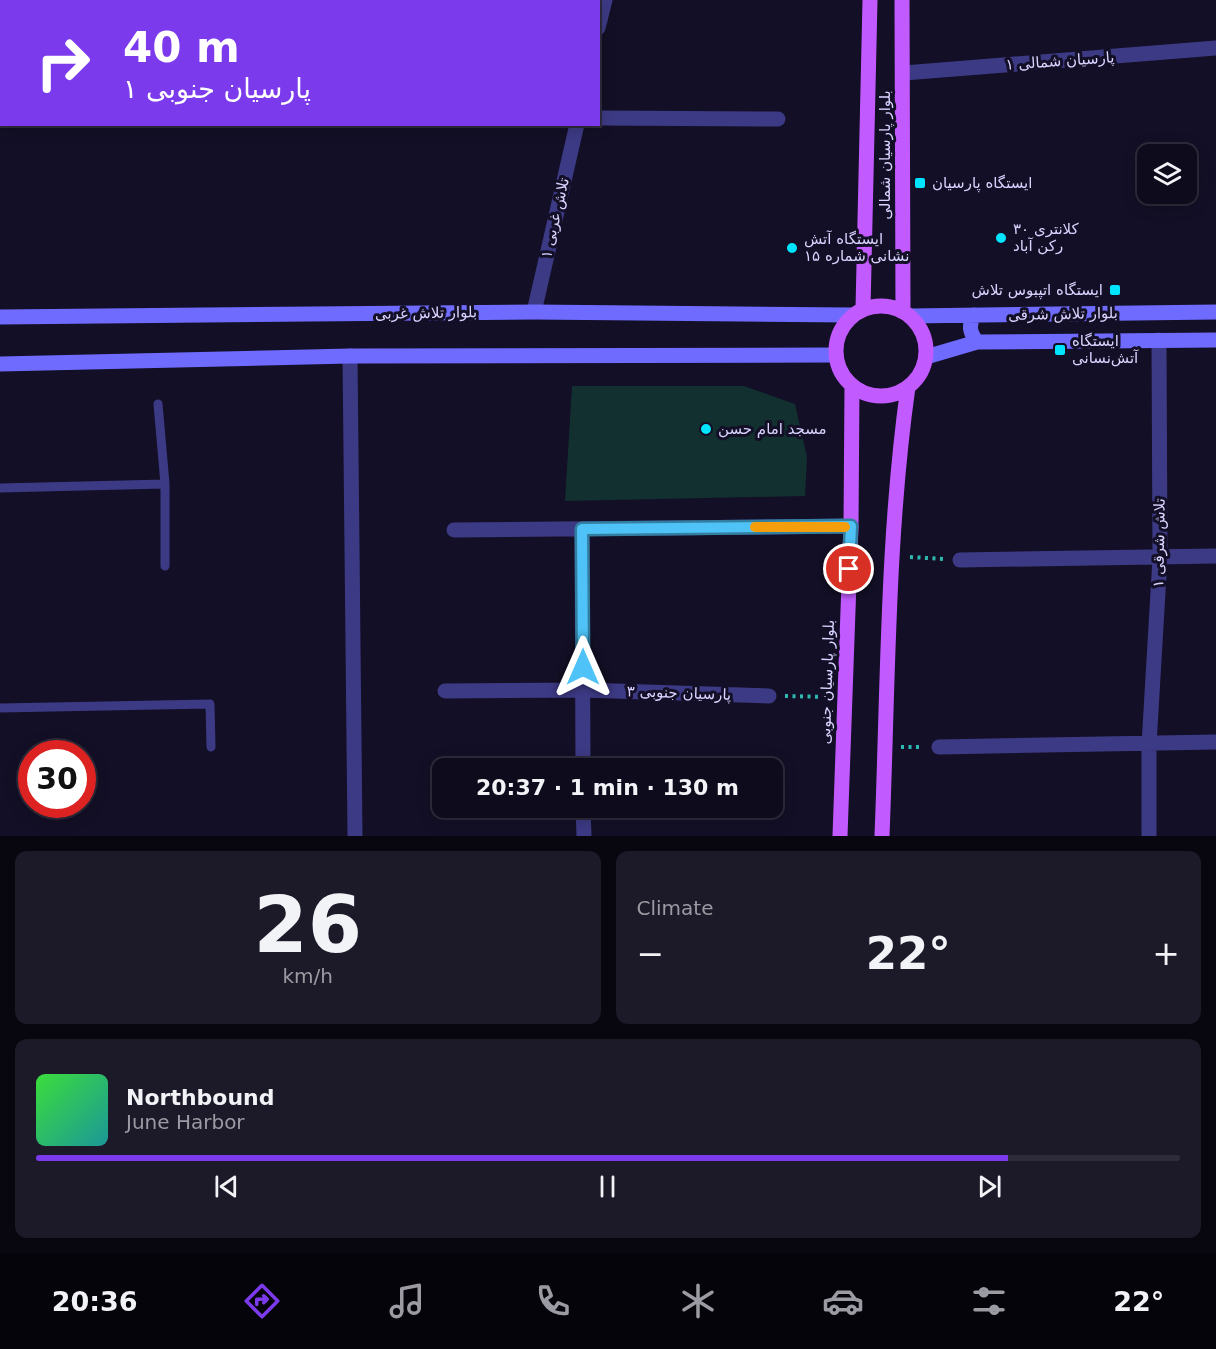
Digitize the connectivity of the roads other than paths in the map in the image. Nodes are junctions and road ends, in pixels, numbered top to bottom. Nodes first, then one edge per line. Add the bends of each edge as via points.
1 (605, 0) edge
2 (870, 0) edge
3 (902, 0) edge
4 (600, 20) edge
5 (1216, 48) edge
6 (904, 73) junction
7 (600, 118) edge
8 (778, 119) dead end
9 (577, 126) edge
10 (534, 312) junction
11 (858, 312) junction
12 (1216, 312) edge
13 (907, 313) junction
14 (974, 315) junction
15 (0, 317) edge
16 (1159, 340) junction
17 (1216, 340) edge
18 (977, 342) junction
19 (836, 355) junction
20 (350, 356) junction
21 (926, 357) junction
22 (0, 364) edge
23 (852, 386) junction
24 (908, 387) junction
25 (158, 404) dead end
26 (165, 484) junction
27 (0, 488) edge
28 (851, 526) junction
29 (582, 529) junction
30 (454, 530) dead end
31 (1216, 556) edge
32 (1160, 558) junction
33 (960, 560) road end
34 (165, 566) dead end
35 (583, 690) junction
36 (445, 691) dead end
37 (769, 696) road end
38 (0, 708) edge
39 (1216, 742) edge
40 (1149, 745) junction
41 (211, 747) dead end
42 (939, 747) road end
43 (583, 758) edge
44 (584, 818) edge
45 (355, 836) edge
46 (584, 836) edge
47 (840, 836) edge
48 (882, 836) edge
49 (1149, 836) edge

1 - 4 street
2 - 11 main road, بلوار پارسیان شمالی
3 - 6 main road, بلوار پارسیان شمالی
5 - 6 street, ۱ پارسیان شمالی
6 - 13 main road, بلوار پارسیان شمالی
7 - 8 street
9 - 10 street, ۱ تلاش غربی
10 - 11 street, بلوار تلاش غربی
10 - 15 street, بلوار تلاش غربی
11 - 13 main road via 879,305
11 - 19 main road via 841,329
12 - 14 street, بلوار تلاش شرقی
13 - 14 street, بلوار تلاش شرقی
13 - 21 main road via 925,339
14 - 18 street via 970,323
16 - 17 street, بلوار تلاش شرقی
16 - 18 street, بلوار تلاش شرقی
16 - 32 street, ۱ تلاش شرقی
18 - 21 street, بلوار تلاش شرقی
19 - 20 street
19 - 23 main road via 843,377
20 - 22 street
20 - 45 street
21 - 24 main road via 917,379
23 - 24 main road via 880,397
23 - 28 main road, بلوار پارسیان جنوبی
24 - 48 main road via 891,556
25 - 26 lane
26 - 27 lane
26 - 34 lane
28 - 29 street
28 - 47 main road, بلوار پارسیان جنوبی
29 - 30 street
29 - 35 street
31 - 32 street
32 - 33 street
32 - 40 street, ۱ تلاش شرقی
35 - 36 street, ۳ پارسیان جنوبی
35 - 37 street, ۳ پارسیان جنوبی
35 - 43 street
38 - 41 lane via 210,704
39 - 40 street
40 - 42 street
40 - 49 street, ۱ تلاش شرقی
44 - 46 street

